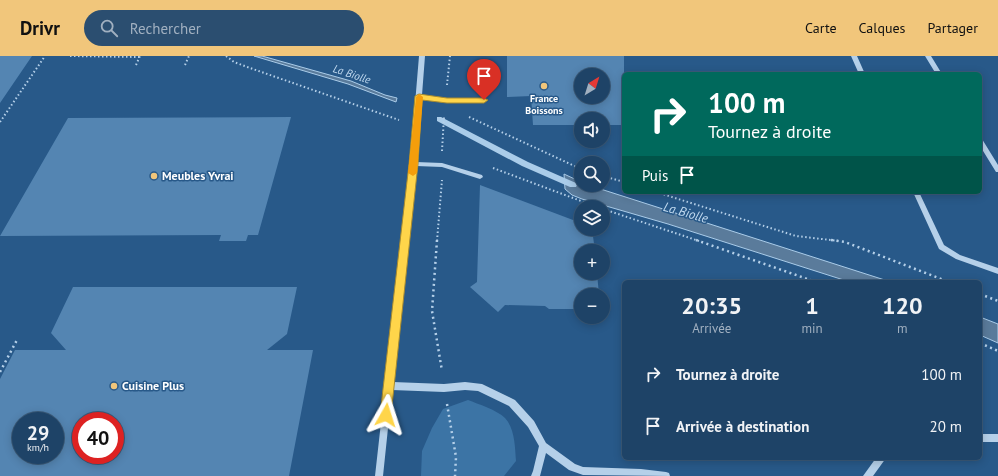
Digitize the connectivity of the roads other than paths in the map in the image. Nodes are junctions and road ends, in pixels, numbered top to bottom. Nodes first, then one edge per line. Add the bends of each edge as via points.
1 (422, 56) edge
2 (854, 56) edge
3 (928, 56) edge
4 (861, 72) edge
5 (938, 72) edge
6 (419, 96) junction
7 (484, 100) dead end
8 (982, 144) edge
9 (414, 164) junction
10 (998, 170) edge
11 (480, 177) dead end
12 (917, 194) edge
13 (998, 272) edge
14 (389, 386) junction
15 (982, 438) edge
16 (998, 438) edge
17 (543, 446) junction
18 (880, 460) edge
19 (379, 476) edge
20 (534, 476) edge
21 (666, 476) edge
22 (867, 476) edge

1 - 6 street
2 - 4 street
3 - 5 street
6 - 7 street via 446,104
6 - 9 street
8 - 10 street
9 - 11 street via 442,165
9 - 14 street
12 - 13 street via 941,247 958,257
14 - 17 street via 479,387 512,403 531,424
14 - 19 street
15 - 16 street
17 - 20 street via 537,474
17 - 21 street via 583,472
18 - 22 street

